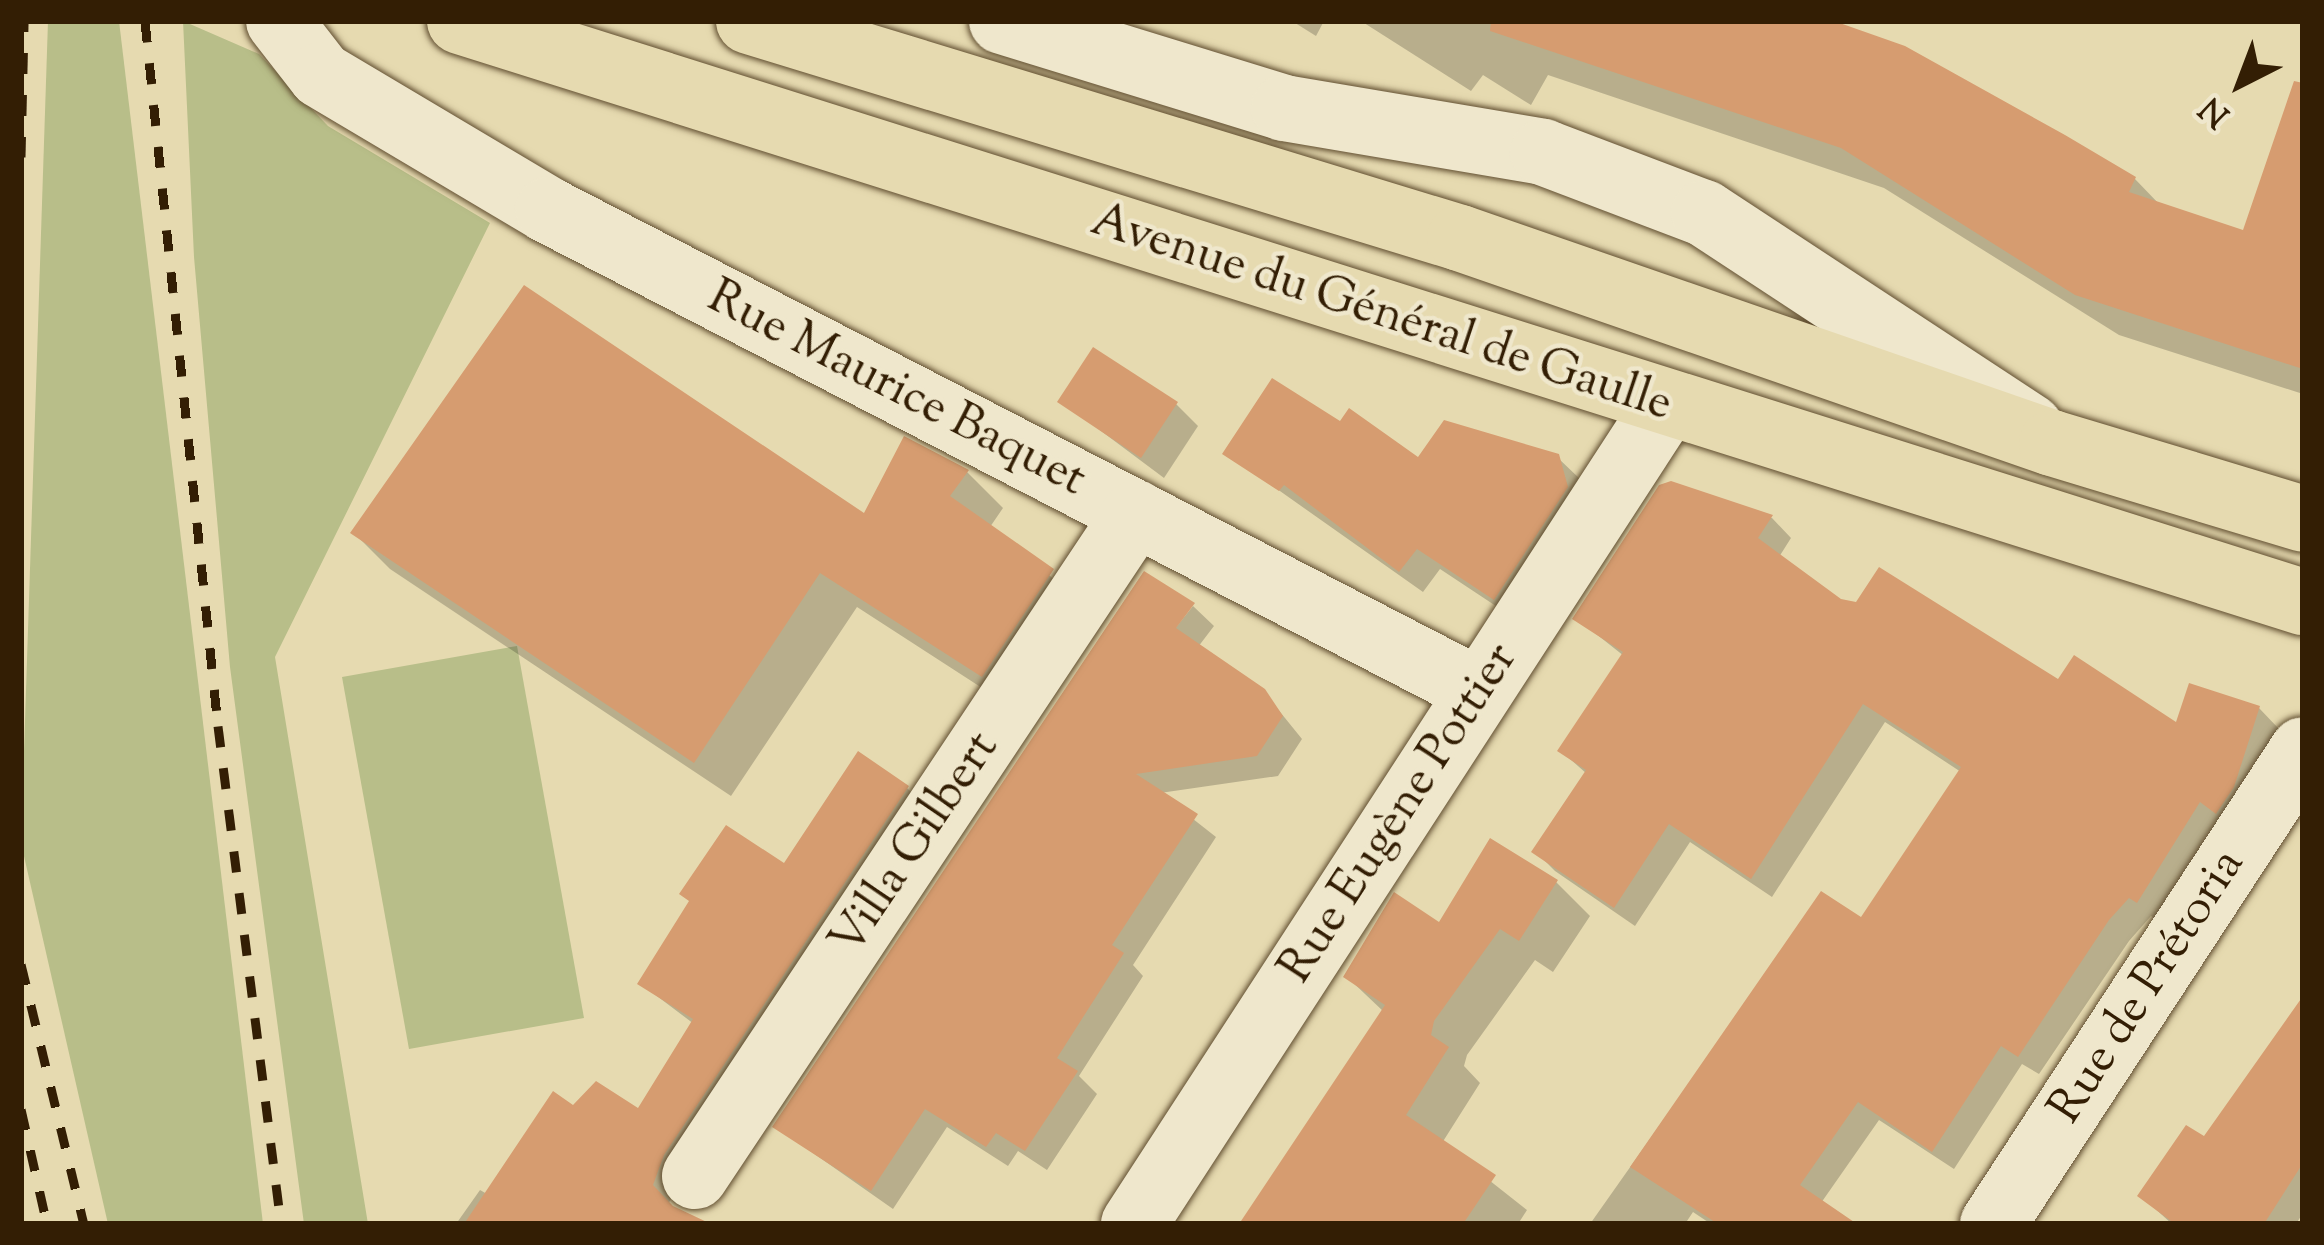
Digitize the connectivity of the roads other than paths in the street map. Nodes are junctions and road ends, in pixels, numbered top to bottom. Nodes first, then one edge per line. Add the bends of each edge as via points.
1 (279, 21) edge
2 (460, 21) edge
3 (749, 21) edge
4 (1002, 21) edge
5 (1666, 405) junction
6 (2052, 443) junction
7 (1136, 514) junction
8 (2303, 519) edge
9 (2303, 602) edge
10 (1479, 692) junction
11 (2303, 750) edge
12 (695, 1177) dead end
13 (1134, 1224) edge
14 (1993, 1224) edge

1 - 7 street, Rue Maurice Baquet via 321,75 548,210
2 - 5 main road, Avenue du Général de Gaulle
3 - 6 main road, Avenue du Général de Gaulle via 1460,238
4 - 6 street, Avenue du Général de Gaulle via 1284,108 1543,152 1704,214
5 - 9 main road, Avenue du Général de Gaulle
5 - 10 street, Rue Eugène Pottier
6 - 8 main road, Avenue du Général de Gaulle
7 - 10 street, Rue Maurice Baquet
7 - 12 street, Villa Gilbert
10 - 13 street, Rue Eugène Pottier
11 - 14 street, Rue de Prétoria

